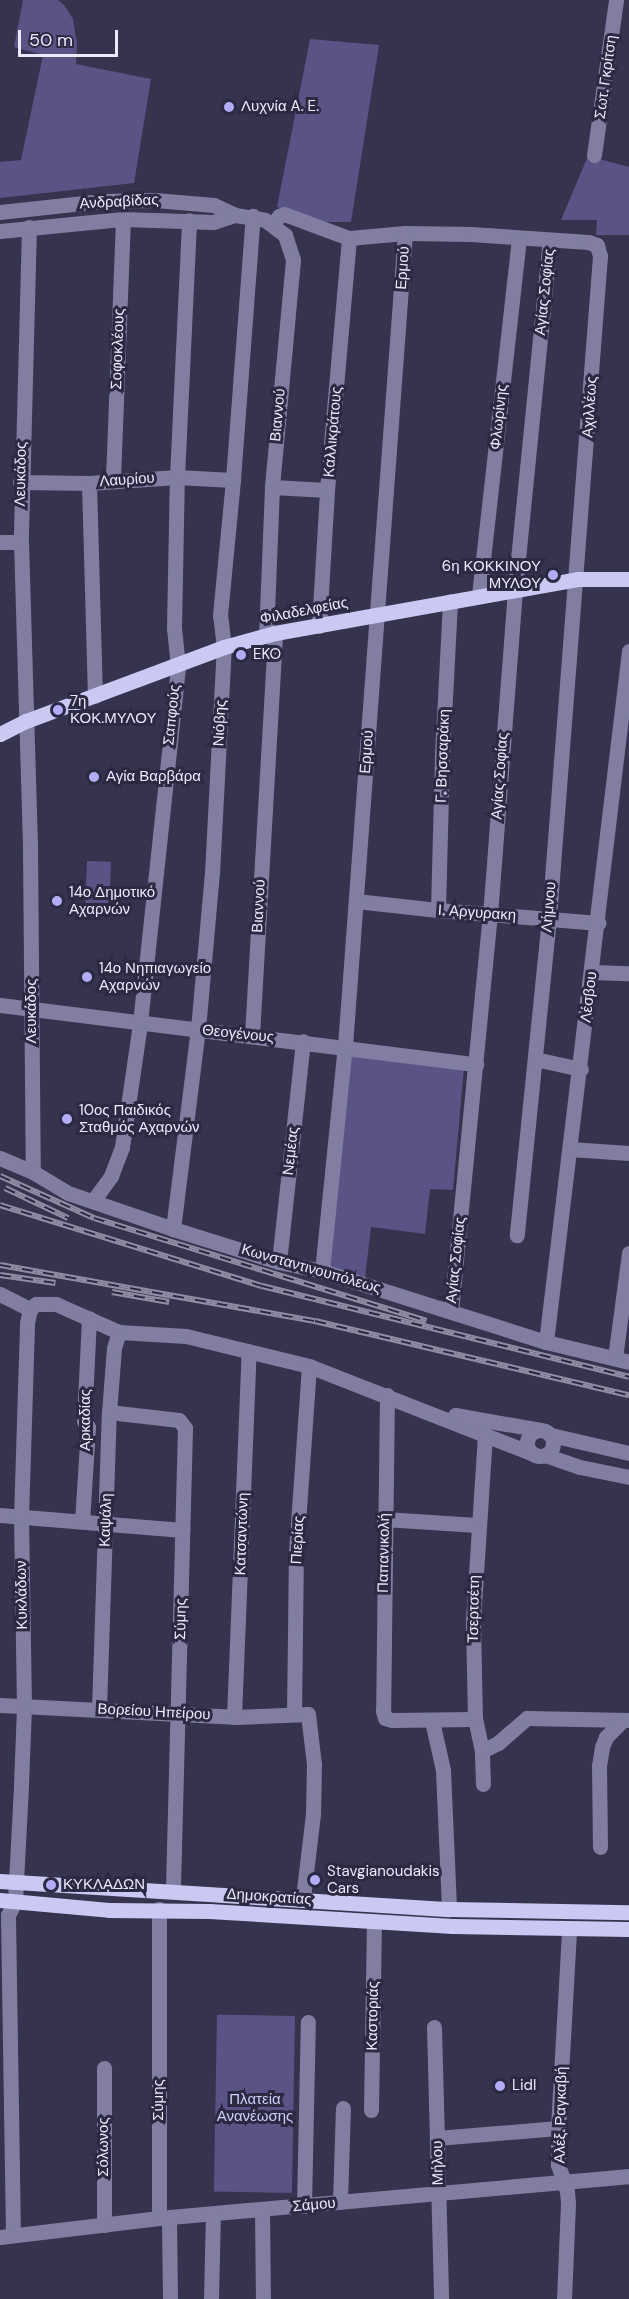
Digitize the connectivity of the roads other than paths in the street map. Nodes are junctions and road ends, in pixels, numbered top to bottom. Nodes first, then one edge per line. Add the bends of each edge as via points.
1 (616, 0) edge
2 (594, 155) dead end
3 (0, 212) edge
4 (235, 215) junction
5 (253, 216) junction
6 (123, 219) junction
7 (189, 220) junction
8 (273, 224) junction
9 (29, 227) junction
10 (0, 231) edge
11 (405, 233) junction
12 (349, 238) junction
13 (519, 239) junction
14 (550, 241) junction
15 (177, 477) junction
16 (113, 479) junction
17 (233, 480) junction
18 (20, 482) junction
19 (89, 483) junction
20 (272, 487) junction
21 (327, 490) junction
22 (0, 542) edge
23 (21, 542) junction
24 (577, 579) junction
25 (629, 579) edge
26 (515, 589) junction
27 (479, 595) junction
28 (450, 601) junction
29 (377, 616) junction
30 (319, 626) junction
31 (271, 635) junction
32 (224, 646) junction
33 (629, 651) edge
34 (178, 666) junction
35 (96, 696) junction
36 (26, 721) junction
37 (0, 734) edge
38 (356, 901) junction
39 (438, 910) junction
40 (490, 915) junction
41 (549, 918) junction
42 (598, 923) junction
43 (592, 972) junction
44 (629, 974) edge
45 (0, 1005) edge
46 (32, 1010) junction
47 (140, 1023) junction
48 (198, 1029) junction
49 (252, 1035) junction
50 (303, 1041) junction
51 (345, 1046) junction
52 (535, 1059) junction
53 (476, 1064) junction
54 (581, 1069) junction
55 (570, 1149) junction
56 (629, 1153) edge
57 (0, 1158) edge
58 (33, 1172) junction
59 (93, 1201) junction
60 (173, 1229) junction
61 (517, 1235) dead end
62 (629, 1252) edge
63 (279, 1262) junction
64 (322, 1271) junction
65 (0, 1294) edge
66 (30, 1309) junction
67 (451, 1311) junction
68 (89, 1318) junction
69 (119, 1332) junction
70 (546, 1342) junction
71 (249, 1351) junction
72 (622, 1360) edge
73 (309, 1366) junction
74 (387, 1395) junction
75 (109, 1412) junction
76 (429, 1412) junction
77 (546, 1432) junction
78 (485, 1434) junction
79 (629, 1453) edge
80 (539, 1454) junction
81 (629, 1477) edge
82 (0, 1515) edge
83 (21, 1517) junction
84 (384, 1519) junction
85 (82, 1521) junction
86 (106, 1523) junction
87 (477, 1525) junction
88 (183, 1530) junction
89 (0, 1705) edge
90 (24, 1707) junction
91 (99, 1709) junction
92 (179, 1712) junction
93 (301, 1714) junction
94 (234, 1717) junction
95 (475, 1719) junction
96 (432, 1720) junction
97 (626, 1720) edge
98 (482, 1751) junction
99 (483, 1784) dead end
100 (600, 1847) dead end
101 (0, 1881) edge
102 (16, 1882) junction
103 (173, 1891) junction
104 (303, 1898) junction
105 (8, 1900) edge
106 (449, 1909) junction
107 (159, 1910) junction
108 (629, 1912) edge
109 (374, 1923) junction
110 (629, 1929) edge
111 (569, 1930) junction
112 (308, 2022) dead end
113 (434, 2026) dead end
114 (105, 2068) dead end
115 (343, 2108) dead end
116 (371, 2110) dead end
117 (5, 2125) edge
118 (558, 2128) junction
119 (437, 2138) junction
120 (629, 2176) edge
121 (564, 2183) junction
122 (438, 2193) junction
123 (340, 2202) junction
124 (304, 2205) junction
125 (262, 2209) junction
126 (213, 2214) junction
127 (164, 2218) junction
128 (104, 2225) junction
129 (7, 2236) edge
130 (170, 2299) edge
131 (211, 2299) edge
132 (263, 2299) edge
133 (441, 2299) edge
134 (564, 2299) edge

1 - 2 street, Σωτ. Γκρίτση
3 - 4 street, Ανδραβίδας via 155,200 214,205
4 - 5 street, Ανδραβίδας
4 - 7 street, Ανδραβίδας via 213,222
5 - 8 street
5 - 17 street, Νιόβης
6 - 7 street, Ανδραβίδας
6 - 9 street, Ανδραβίδας
6 - 16 street, Σοφοκλέους
7 - 15 street, Σαπφούς
8 - 12 street via 284,214
8 - 20 street, Βιαννού via 285,235 293,260
9 - 10 street, Ανδραβίδας
9 - 18 street, Λευκάδος
11 - 12 street
11 - 13 street
11 - 29 street, Ερμού
12 - 21 street, Καλλικράτους
13 - 14 street
13 - 27 street, Φλωρίνης
14 - 24 street, Αχιλλέως via 588,242 597,245 600,256
14 - 26 street, Αγίας Σοφίας
15 - 16 street, Λαυρίου
15 - 17 street, Λαυρίου
15 - 34 street, Σαπφούς via 174,628
16 - 19 street, Λαυρίου
17 - 32 street, Νιόβης via 220,615
18 - 19 street, Λαυρίου
18 - 23 street, Λευκάδος
19 - 35 street
20 - 21 street
20 - 31 street, Βιαννού
21 - 30 street, Καλλικράτους
22 - 23 street
23 - 36 street, Λευκάδος
24 - 25 main road, Φιλαδελφείας
24 - 26 main road, Φιλαδελφείας
24 - 41 street, Λήμνου
26 - 27 main road, Φιλαδελφείας
26 - 40 street, Αγίας Σοφίας
27 - 28 main road, Φιλαδελφείας
28 - 29 main road, Φιλαδελφείας
28 - 39 street, Γ. Βησσαράκη
29 - 30 main road, Φιλαδελφείας
29 - 38 street, Ερμού
30 - 31 main road, Φιλαδελφείας
31 - 32 main road, Φιλαδελφείας
31 - 49 street, Βιαννού
32 - 34 main road, Φιλαδελφείας
32 - 48 street, Νιόβης via 212,873
33 - 42 street, Λέσβου
34 - 35 main road, Φιλαδελφείας
34 - 47 street, Σαπφούς
35 - 36 main road, Φιλαδελφείας
36 - 37 main road, Φιλαδελφείας
36 - 46 street, Λευκάδος
38 - 39 street, Ι. Αργυρακη
38 - 51 street, Ερμού
39 - 40 street, Ι. Αργυρακη
40 - 41 street, Ι. Αργυρακη
40 - 53 street, Αγίας Σοφίας
41 - 42 street, Ι. Αργυρακη
41 - 52 street, Λήμνου
42 - 43 street, Λέσβου
43 - 44 street
43 - 54 street, Λέσβου
45 - 46 street, Θεογένους
46 - 47 street, Θεογένους
46 - 58 street, Λευκάδος
47 - 48 street, Θεογένους
47 - 59 street, Σαπφούς via 122,1147 111,1176
48 - 49 street, Θεογένους
48 - 60 street, Νιόβης
49 - 50 street, Θεογένους
50 - 51 street, Θεογένους
50 - 63 street, Νεμέας
51 - 53 street, Θεογένους
51 - 64 street, Ερμού
52 - 54 street
52 - 61 street, Λήμνου
53 - 67 street, Αγίας Σοφίας
54 - 55 street, Λέσβου
55 - 56 street
55 - 70 street, Λέσβου
57 - 58 street, Κωνσταντινουπόλεως
58 - 59 street, Κωνσταντινουπόλεως via 68,1193
59 - 60 street, Κωνσταντινουπόλεως
60 - 63 street, Κωνσταντινουπόλεως
62 - 72 street
63 - 64 street, Κωνσταντινουπόλεως
64 - 67 street, Κωνσταντινουπόλεως
65 - 66 street
66 - 68 street via 36,1304 56,1304
66 - 83 street, Κυκλάδων
67 - 70 street, Κωνσταντινουπόλεως
68 - 69 street
68 - 85 street, Αρκαδίας
69 - 71 street via 186,1336
69 - 75 street, Καψάλη
70 - 72 street, Κωνσταντινουπόλεως
71 - 73 street
71 - 94 street, Κατσαντώνη
73 - 74 street
73 - 93 street, Πιερίας via 296,1552
74 - 76 street
74 - 84 street, Παπανικολή
75 - 86 street, Καψάλη
75 - 88 street, Σύμης via 178,1420 185,1428
76 - 77 street via 519,1424
76 - 78 street
77 - 79 street
77 - 80 street via 552,1446
77 - 80 street via 535,1431 528,1439 529,1450
78 - 80 street
78 - 87 street, Τσερτσέτη
80 - 81 street
82 - 83 street
83 - 85 street
83 - 90 street, Κυκλάδων
84 - 87 street
84 - 96 street, Παπανικολή via 383,1711 385,1718 392,1720
85 - 86 street
86 - 88 street
86 - 91 street, Καψάλη
87 - 95 street, Τσερτσέτη via 473,1620
88 - 92 street, Σύμης
89 - 90 street, Βορείου Ηπείρου
90 - 91 street, Βορείου Ηπείρου
90 - 102 street, Κυκλάδων
91 - 92 street, Βορείου Ηπείρου
92 - 94 street, Βορείου Ηπείρου
92 - 103 street, Σύμης
93 - 94 street, Βορείου Ηπείρου
93 - 104 street, Πιερίας via 314,1764
95 - 96 street
95 - 98 street, Τσερτσέτη
96 - 106 street via 443,1770
97 - 98 street via 527,1718 498,1743
97 - 100 street via 606,1737 602,1747
98 - 99 street, Τσερτσέτη
101 - 102 main road, Δημοκρατίας
102 - 103 main road, Δημοκρατίας
102 - 105 street
103 - 104 main road, Δημοκρατίας
104 - 106 main road, Δημοκρατίας
105 - 107 main road, Δημοκρατίας via 109,1910
105 - 117 street
106 - 108 main road, Δημοκρατίας
107 - 109 main road, Δημοκρατίας
107 - 127 street, Σύμης
109 - 111 main road, Δημοκρατίας
109 - 116 street, Καστοριάς
110 - 111 main road, Δημοκρατίας
111 - 118 street, Αλέξ. Ραγκαβή
112 - 124 street
113 - 119 street, Μήλου
114 - 128 street, Σόλωνος
115 - 123 street
117 - 129 street
118 - 119 street
118 - 121 street, Αλέξ. Ραγκαβή via 558,2165
119 - 122 street, Μήλου
120 - 121 street, Σάμου
121 - 122 street, Σάμου
121 - 134 street, Αλέξ. Ραγκαβή via 568,2210
122 - 123 street, Σάμου
122 - 133 street, Μήλου
123 - 124 street, Σάμου
124 - 125 street, Σάμου
125 - 126 street, Σάμου
125 - 132 street
126 - 127 street, Σάμου
126 - 131 street
127 - 128 street, Σάμου
127 - 130 street, Σύμης
128 - 129 street, Σάμου

